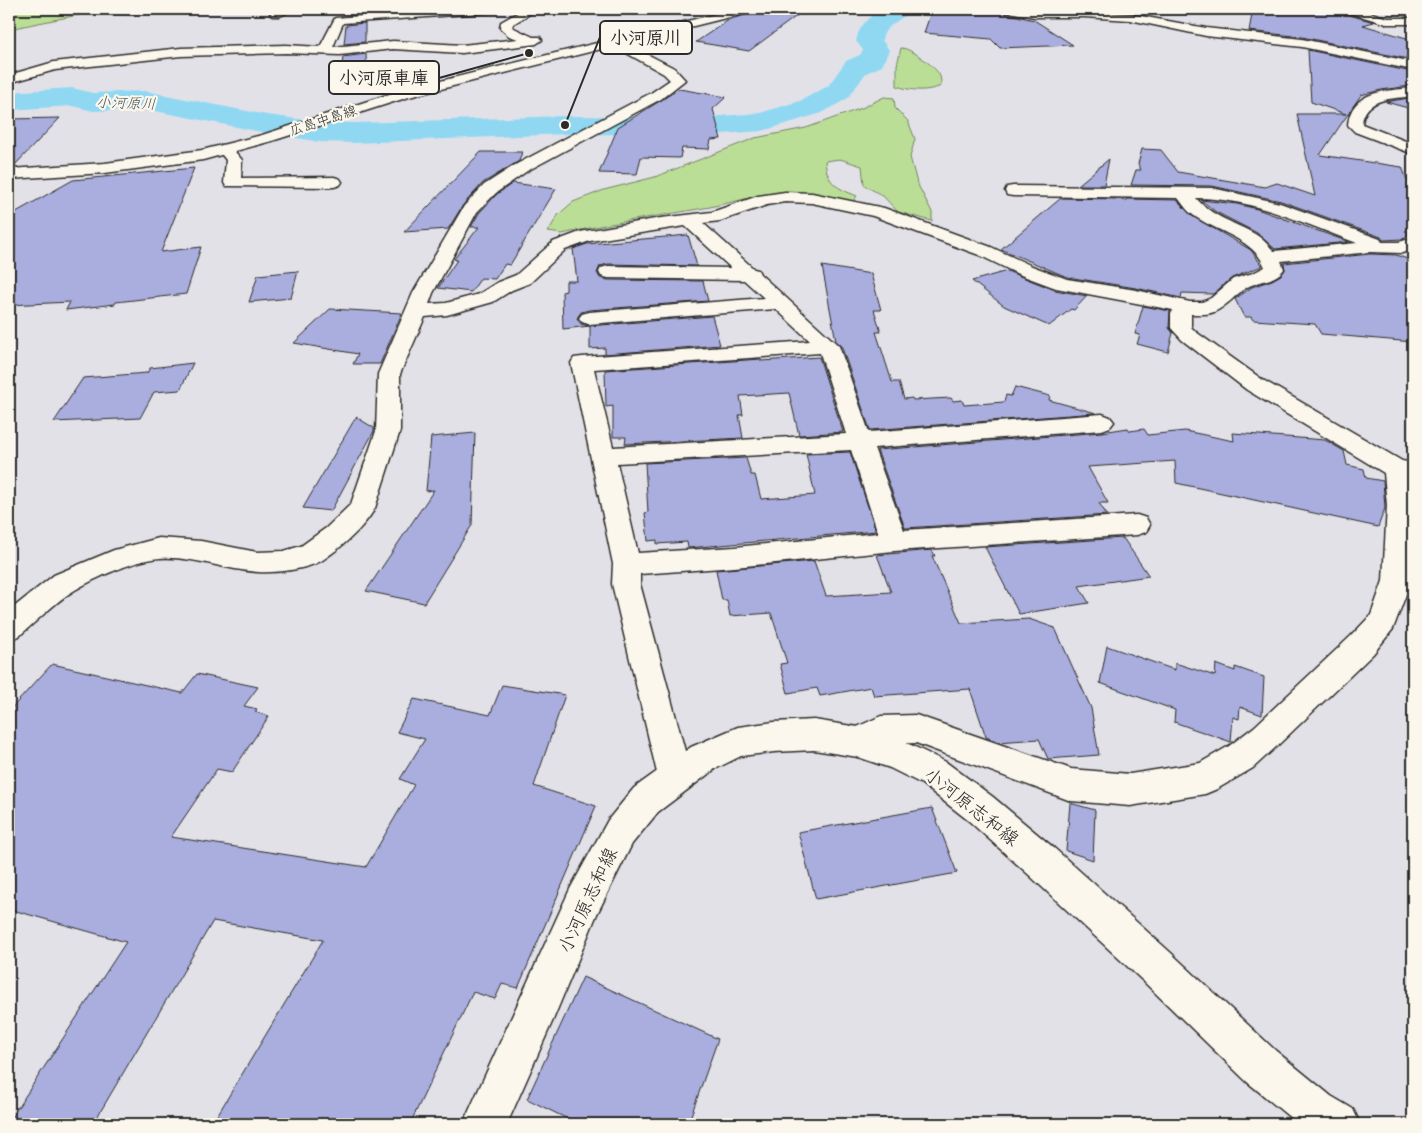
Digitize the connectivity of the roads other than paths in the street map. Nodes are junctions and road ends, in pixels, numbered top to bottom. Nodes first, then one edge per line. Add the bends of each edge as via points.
1 (289, 9) edge
2 (497, 9) edge
3 (532, 9) edge
4 (750, 9) edge
5 (1008, 9) edge
6 (1347, 9) edge
7 (276, 14) dead end
8 (1413, 21) edge
9 (536, 40) junction
10 (616, 42) junction
11 (323, 51) junction
12 (552, 57) junction
13 (1413, 66) edge
14 (9, 78) edge
15 (1413, 92) edge
16 (1413, 149) edge
17 (226, 150) junction
18 (9, 174) edge
19 (334, 182) dead end
20 (1012, 191) dead end
21 (1183, 193) junction
22 (690, 220) junction
23 (1404, 248) edge
24 (1270, 257) junction
25 (608, 272) dead end
26 (751, 274) junction
27 (782, 303) junction
28 (1190, 308) junction
29 (417, 311) junction
30 (589, 318) dead end
31 (828, 346) junction
32 (1102, 422) dead end
33 (861, 441) junction
34 (604, 456) junction
35 (1405, 470) edge
36 (1137, 524) dead end
37 (894, 541) junction
38 (627, 564) junction
39 (9, 628) edge
40 (858, 742) junction
41 (675, 777) junction
42 (485, 1124) edge
43 (1338, 1124) edge

1 - 7 street
2 - 11 street via 339,20
3 - 9 street via 507,22 506,28
4 - 10 street, 広島中島線
5 - 13 street via 1034,14 1130,17 1206,32 1302,43
6 - 8 street via 1389,27
9 - 11 street via 462,50 393,46
9 - 12 street
10 - 12 street, 広島中島線
10 - 29 street via 669,71 678,80 656,96 513,173 490,189 470,210 423,293
11 - 14 street via 181,52 54,66
12 - 17 street, 広島中島線 via 404,94
15 - 16 street via 1366,101 1354,120 1360,129
17 - 18 street, 広島中島線 via 151,164
17 - 19 street via 234,160 232,183
20 - 21 street
21 - 23 street via 1233,196
21 - 24 street via 1197,210 1250,238
22 - 26 street
22 - 28 street via 714,217 764,200 812,198 878,212 985,251 1062,284
22 - 29 street via 586,236 560,246 523,279 486,298 447,309
23 - 24 street via 1362,248
24 - 28 street via 1275,269 1240,283 1206,308
25 - 26 street
26 - 27 street
27 - 30 street
27 - 31 street
28 - 35 street via 1180,314 1181,328 1206,350 1254,384
29 - 39 street via 389,374 388,431 362,508 310,554 284,561 257,562 201,551 160,548 114,560 64,583
31 - 33 street
31 - 34 street via 582,363
32 - 33 street
33 - 34 street
33 - 37 street
34 - 38 street
35 - 40 street via 1397,582 1383,621 1265,737 1240,757 1204,778 1130,790 1070,785 916,729 881,730
36 - 37 street
37 - 38 street
38 - 41 street via 626,584
40 - 41 street, 小河原志和線 via 814,735 738,742 703,758
40 - 43 street, 小河原志和線 via 899,756 934,773 973,803 1156,966 1261,1066 1316,1111
41 - 42 street, 小河原志和線 via 646,800 620,832 584,902

